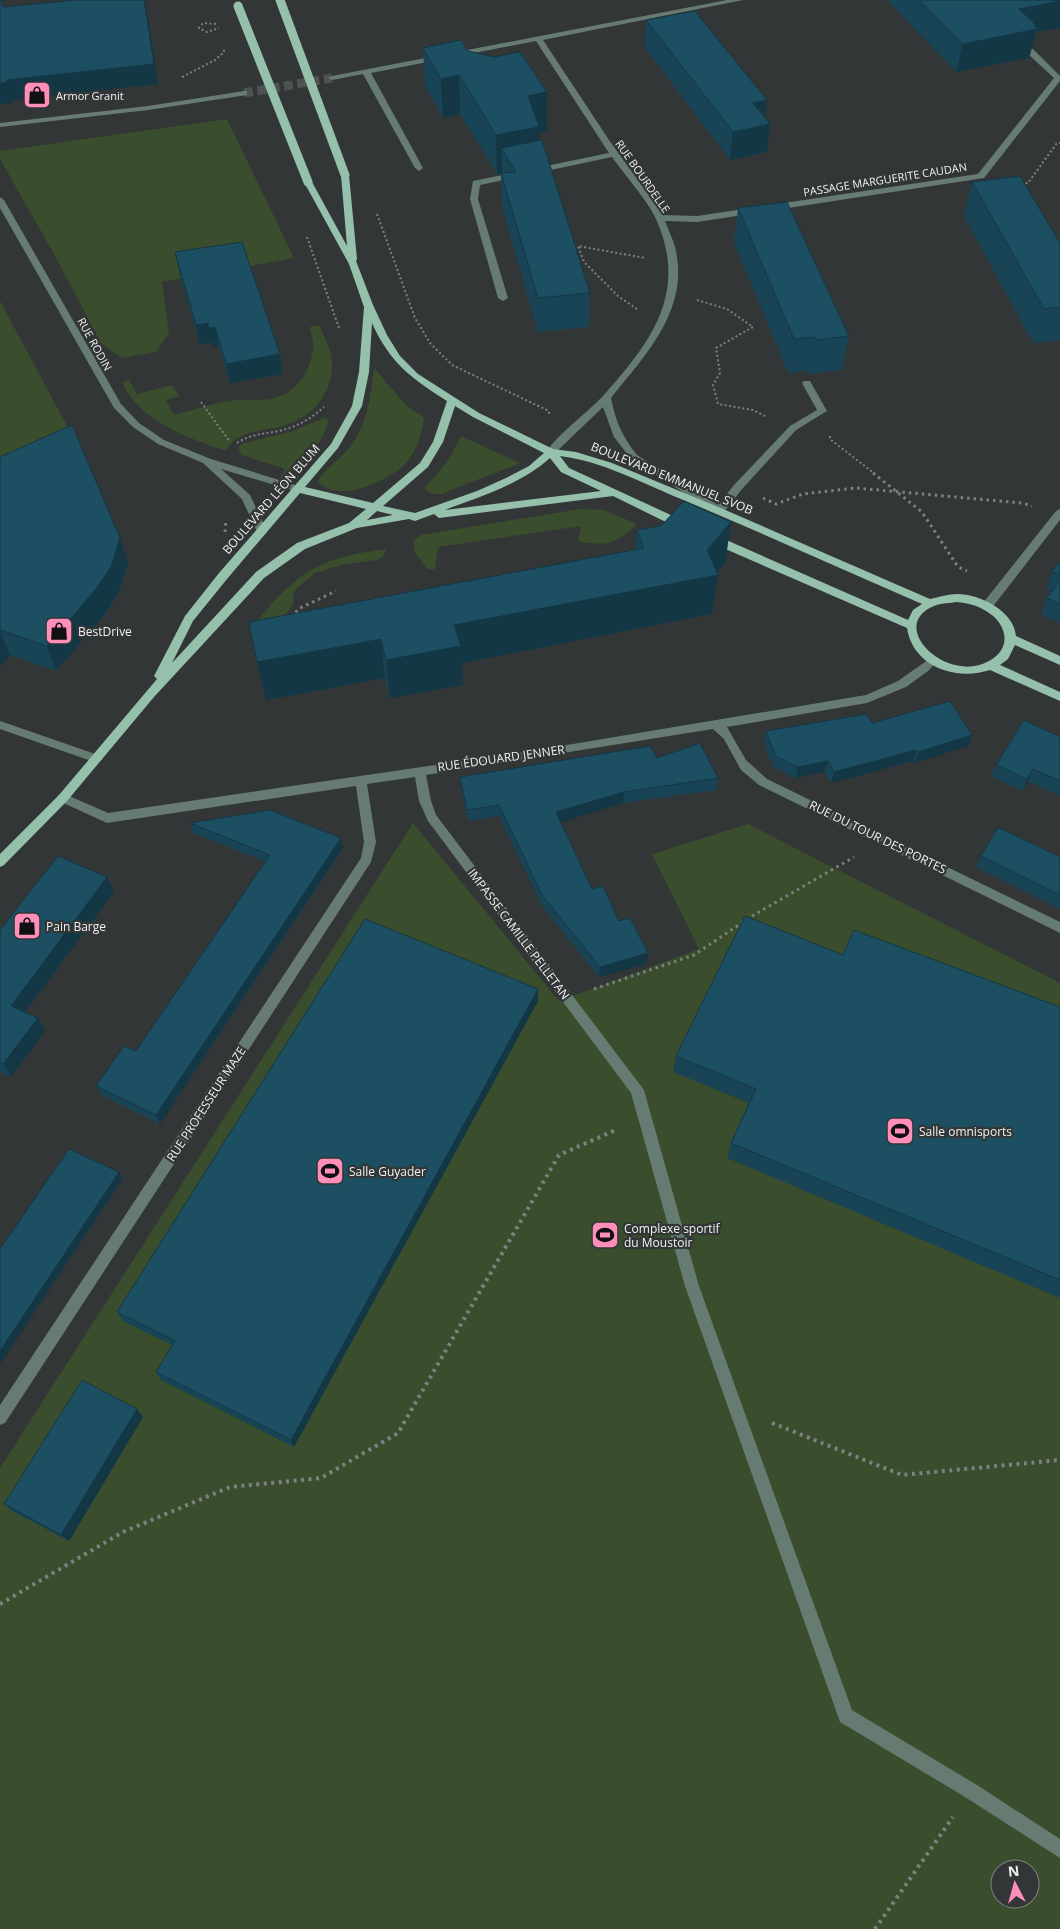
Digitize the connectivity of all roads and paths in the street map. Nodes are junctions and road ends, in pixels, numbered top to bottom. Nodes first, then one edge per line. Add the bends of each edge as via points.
1 (236, 0) edge
2 (280, 0) edge
3 (739, 0) edge
4 (217, 28) dead end
5 (222, 32) dead end
6 (538, 38) junction
7 (225, 41) dead end
8 (1030, 51) dead end
9 (366, 72) junction
10 (332, 78) tunnel mouth
11 (177, 79) dead end
12 (244, 93) tunnel mouth
13 (0, 125) edge
14 (1060, 144) edge
15 (614, 154) junction
16 (419, 168) dead end
17 (981, 176) junction
18 (0, 200) edge
19 (375, 209) dead end
20 (660, 218) junction
21 (304, 230) dead end
22 (673, 257) junction
23 (353, 264) junction
24 (503, 298) dead end
25 (670, 298) junction
26 (368, 306) junction
27 (665, 317) junction
28 (340, 329) dead end
29 (807, 383) edge
30 (606, 398) junction
31 (452, 400) junction
32 (326, 405) dead end
33 (822, 411) junction
34 (793, 428) junction
35 (551, 452) junction
36 (207, 461) junction
37 (231, 468) junction
38 (738, 487) junction
39 (298, 488) junction
40 (895, 490) junction
41 (613, 493) junction
42 (375, 507) junction
43 (719, 511) junction
44 (226, 514) dead end
45 (1060, 514) edge
46 (415, 517) junction
47 (353, 526) junction
48 (262, 530) junction
49 (225, 574) junction
50 (1003, 588) junction
51 (336, 591) dead end
52 (929, 603) junction
53 (987, 606) junction
54 (286, 621) edge
55 (911, 626) junction
56 (1012, 639) junction
57 (932, 661) junction
58 (1060, 661) edge
59 (991, 666) junction
60 (150, 694) junction
61 (1060, 697) edge
62 (0, 725) edge
63 (716, 725) junction
64 (97, 759) junction
65 (420, 770) junction
66 (361, 779) junction
67 (63, 798) junction
68 (884, 840) junction
69 (0, 862) edge
70 (1060, 928) edge
71 (567, 998) junction
72 (644, 1118) junction
73 (736, 1409) junction
74 (0, 1418) edge
75 (1060, 1460) edge
76 (0, 1604) edge
77 (971, 1791) junction
78 (1060, 1849) edge
79 (876, 1929) edge

1 - 23 main road, bridge via 308,182
2 - 23 main road, bridge via 345,175
3 - 6 street
4 - 5 path via 203,31 199,26 214,23
6 - 9 street
6 - 15 street, RUE BOURDELLE
7 - 11 path via 224,52 215,60
8 - 17 street, PASSAGE MARGUERITE CAUDAN via 1058,78
9 - 10 street
9 - 16 street
12 - 13 street
14 - 17 path via 1057,143 1028,182 1008,188
15 - 20 street, RUE BOURDELLE
15 - 24 street via 476,183 474,199
17 - 20 street, PASSAGE MARGUERITE CAUDAN via 697,219
18 - 36 street, RUE RODIN via 117,406 160,442
19 - 35 path via 415,318 430,343 452,365 549,411
20 - 22 street, RUE BOURDELLE
21 - 28 path
22 - 25 street, RUE BOURDELLE
22 - 27 path via 646,258 578,246 584,262 619,297 640,312
23 - 26 main road
25 - 27 street, RUE BOURDELLE
25 - 34 path via 701,300 727,309 753,327 716,348 720,373 713,385 718,404 753,410
26 - 31 main road via 397,358 415,376
26 - 39 main road, BOULEVARD LÉON BLUM via 364,372 357,406 335,446
27 - 30 street, RUE BOURDELLE via 648,345
29 - 33 street
30 - 35 street, RUE BOURDELLE
30 - 43 street via 618,436 634,456
31 - 35 main road
31 - 42 main road, BOULEVARD LÉON BLUM via 433,453 424,465
32 - 37 path via 297,426 240,440 233,449
33 - 34 street
33 - 40 path via 830,439
34 - 38 street
35 - 41 main road via 565,470
35 - 43 main road, BOULEVARD EMMANUEL SVOB via 576,455 608,465
35 - 46 main road via 510,480
36 - 37 street, RUE RODIN
36 - 48 street, RUE RODIN via 246,497
37 - 39 street, RUE RODIN
38 - 40 path via 776,504 803,494 856,488
38 - 43 street
39 - 42 main road
39 - 48 main road, BOULEVARD LÉON BLUM
40 - 45 path via 1022,503
40 - 50 path via 922,512 958,567
41 - 46 main road
41 - 55 main road
42 - 46 main road
42 - 47 main road, BOULEVARD LÉON BLUM
43 - 52 main road, BOULEVARD EMMANUEL SVOB
44 - 49 path via 225,534 218,548
45 - 50 street
46 - 47 main road
47 - 60 main road, BOULEVARD LÉON BLUM via 301,546 260,575
48 - 49 main road, BOULEVARD LÉON BLUM
49 - 60 main road, BOULEVARD LÉON BLUM via 189,619
50 - 53 street
51 - 54 path via 300,608
52 - 53 main road via 942,598 957,598
52 - 55 main road via 920,609
53 - 56 main road via 1000,615
55 - 57 main road via 916,645
56 - 58 main road
56 - 59 main road via 1002,659
57 - 59 main road via 962,670
57 - 63 street, RUE ÉDOUARD JENNER via 890,692 867,699
59 - 61 main road
60 - 64 main road, BOULEVARD LÉON BLUM
62 - 64 street
63 - 65 street, RUE ÉDOUARD JENNER
63 - 68 street, RUE DU TOUR DES PORTES via 727,733 740,761 763,782
64 - 67 main road, BOULEVARD LÉON BLUM
65 - 66 street, RUE ÉDOUARD JENNER
65 - 71 street, IMPASSE CAMILLE PELLETAN via 428,811
66 - 67 street, RUE ÉDOUARD JENNER via 108,818
66 - 74 street, RUE PROFESSEUR MAZE via 370,842 367,858
67 - 69 main road, BOULEVARD LÉON BLUM
68 - 70 street, RUE DU TOUR DES PORTES
68 - 71 path via 752,916 694,955
71 - 72 street, IMPASSE CAMILLE PELLETAN via 637,1090
72 - 73 street via 692,1286
72 - 76 path via 559,1155 398,1433 321,1478 230,1487 123,1532
73 - 75 path via 902,1475
73 - 77 street via 846,1716
77 - 78 street
77 - 79 path

